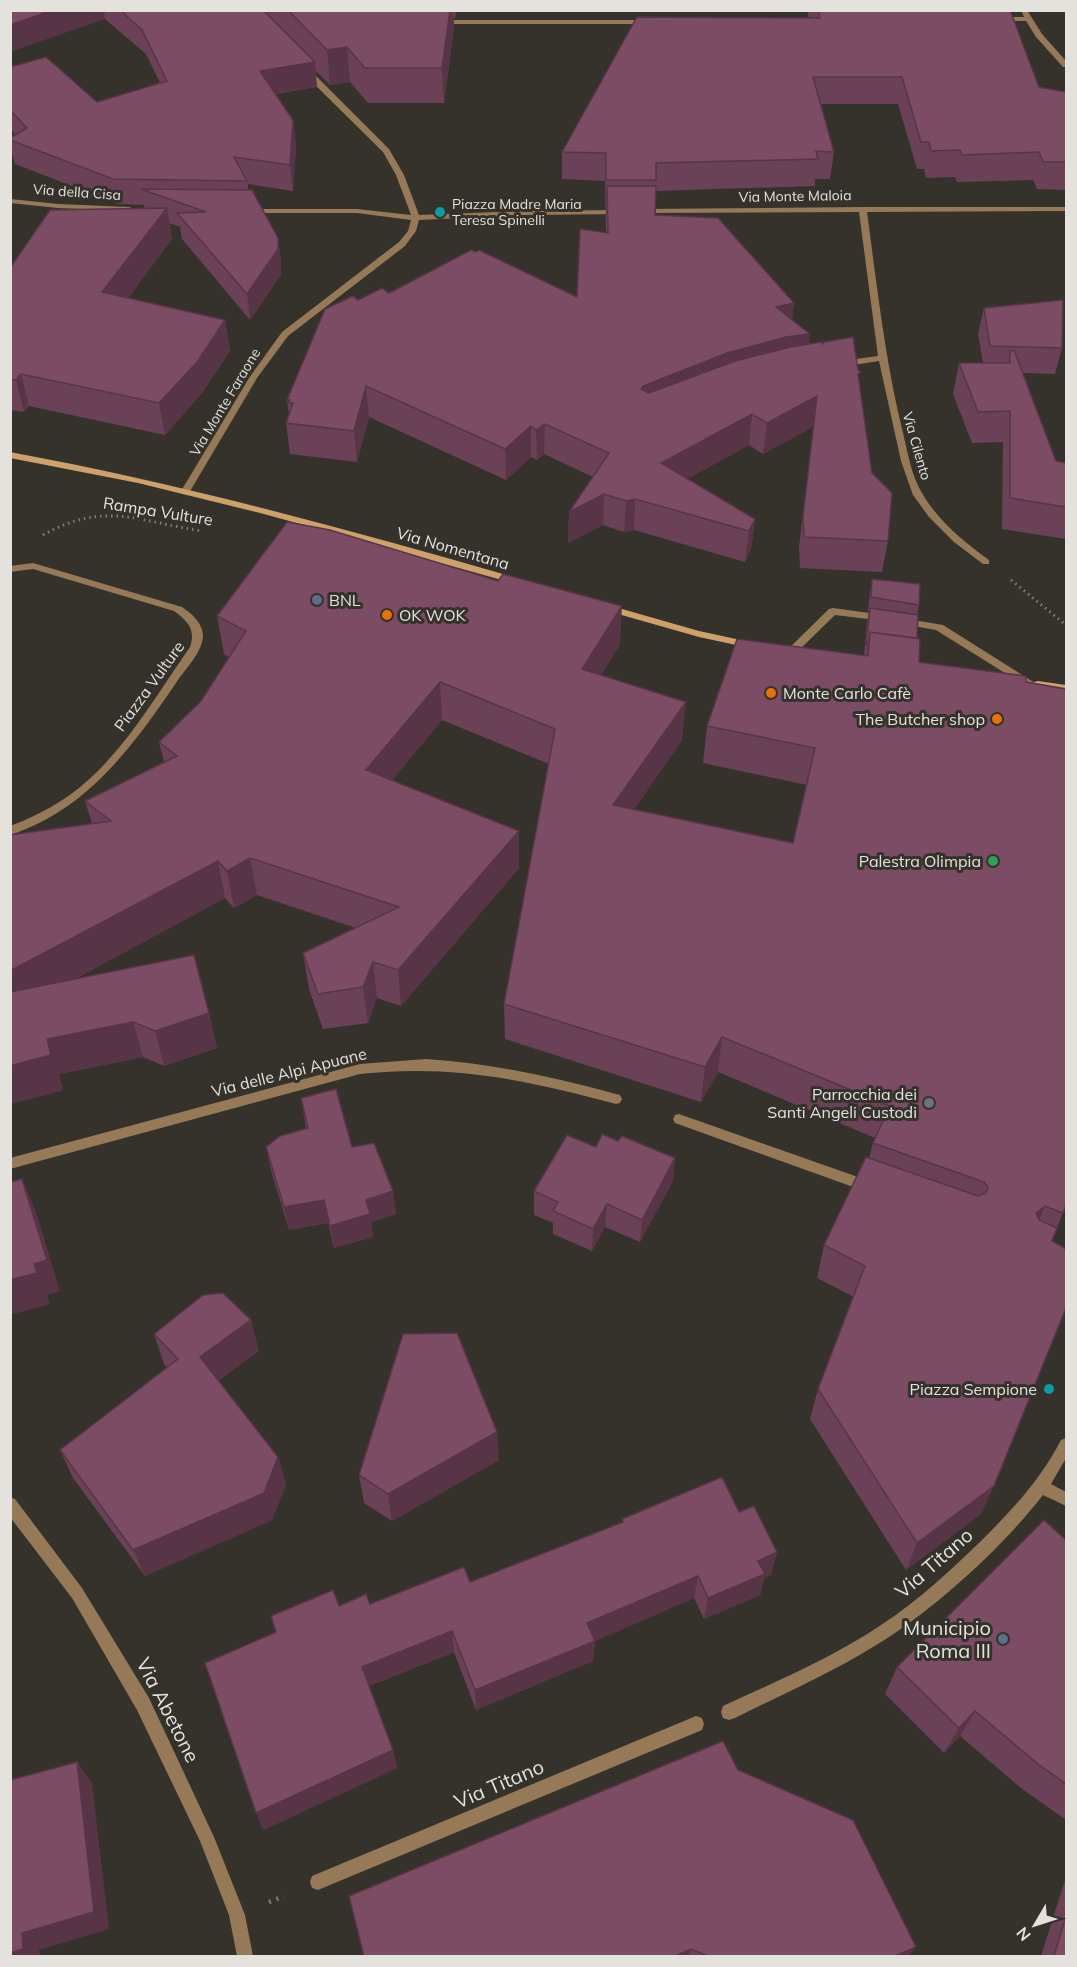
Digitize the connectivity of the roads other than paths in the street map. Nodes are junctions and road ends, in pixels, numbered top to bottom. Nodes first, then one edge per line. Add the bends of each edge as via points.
1 (1023, 10) edge
2 (993, 19) edge
3 (1028, 19) junction
4 (433, 22) edge
5 (652, 22) edge
6 (301, 64) edge
7 (1066, 65) edge
8 (10, 201) edge
9 (58, 206) junction
10 (863, 209) junction
11 (1066, 209) edge
12 (138, 210) edge
13 (241, 211) edge
14 (637, 211) edge
15 (625, 212) edge
16 (51, 215) edge
17 (417, 218) junction
18 (883, 358) junction
19 (831, 365) edge
20 (10, 455) edge
21 (186, 491) junction
22 (986, 562) road end
23 (13, 568) edge
24 (531, 585) edge
25 (598, 605) edge
26 (764, 648) edge
27 (791, 653) edge
28 (1010, 682) edge
29 (1033, 685) junction
30 (1066, 688) edge
31 (10, 831) edge
32 (615, 1099) dead end
33 (679, 1119) dead end
34 (10, 1164) edge
35 (878, 1190) edge
36 (1066, 1445) edge
37 (1042, 1487) junction
38 (1066, 1499) edge
39 (10, 1504) edge
40 (729, 1712) dead end
41 (696, 1724) dead end
42 (318, 1882) dead end
43 (245, 1956) edge

1 - 3 street
2 - 3 street
3 - 7 street
4 - 5 street
6 - 17 street via 386,151
8 - 9 street, Via della Cisa
9 - 12 street, Via della Cisa
9 - 16 street
10 - 11 street, Via Monte Maloia
10 - 14 street, Via Monte Maloia
10 - 18 street, Via Cilento
13 - 17 street via 357,211
15 - 17 street
17 - 21 street, Via Monte Faraone via 402,244 285,333 253,378
18 - 19 street
18 - 22 street, Via Cilento via 913,485 941,526
20 - 21 main road, Via Nomentana
21 - 24 main road, Via Nomentana
23 - 31 street, Piazza Vulture via 33,566 178,609 199,633 195,648 105,773 64,806
25 - 26 main road
27 - 29 street via 833,611 939,627
28 - 29 main road
29 - 30 main road
32 - 34 street, Via delle Alpi Apuane via 558,1083 482,1069 443,1064 384,1065
33 - 35 street
36 - 37 street
37 - 38 street
37 - 40 street, Via Titano via 929,1599 886,1630
39 - 43 street, Via Abetone via 77,1593 143,1704 206,1837 237,1915
41 - 42 street, Via Titano

